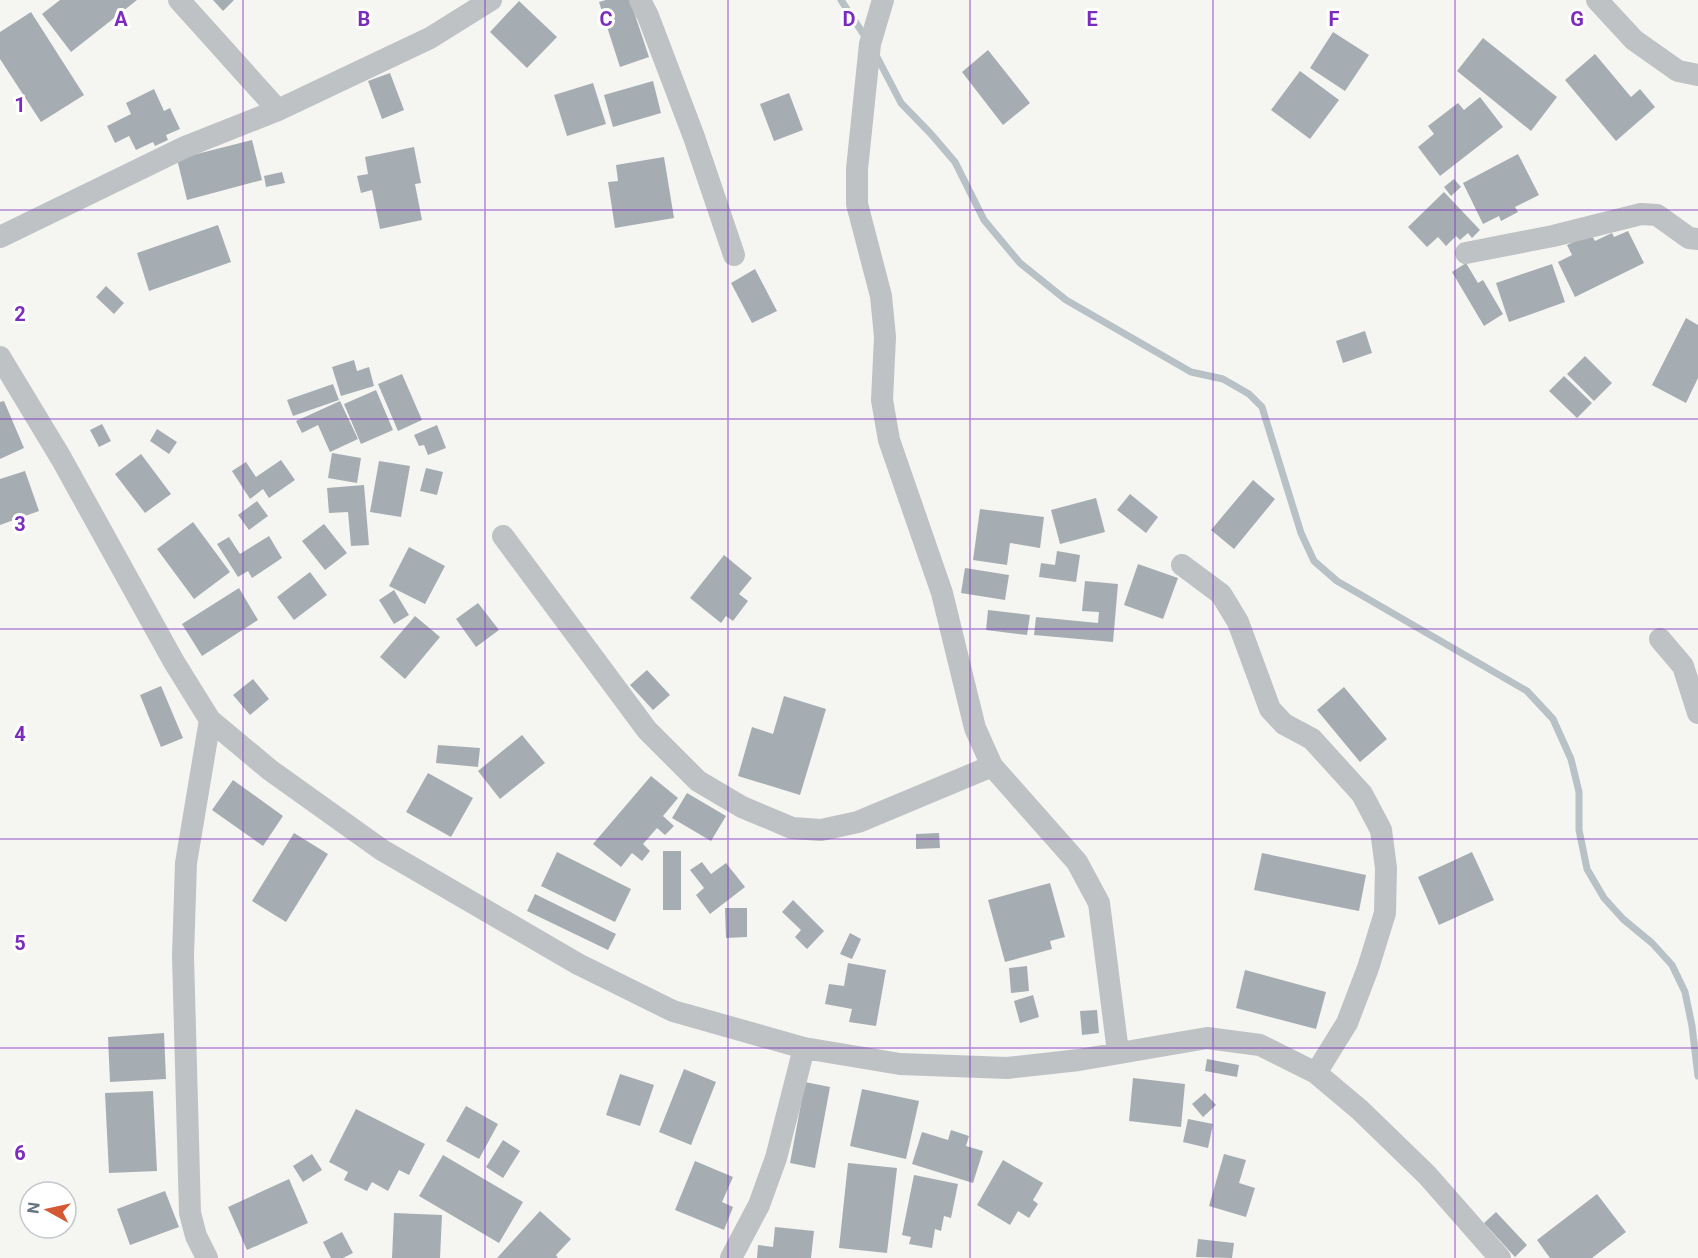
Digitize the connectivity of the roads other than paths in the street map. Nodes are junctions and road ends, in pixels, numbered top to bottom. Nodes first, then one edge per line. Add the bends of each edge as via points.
1 (179, 0) edge
2 (491, 0) edge
3 (640, 0) edge
4 (883, 0) edge
5 (1598, 0) edge
6 (1698, 75) edge
7 (278, 110) junction
8 (0, 237) edge
9 (1698, 239) edge
10 (1466, 253) dead end
11 (734, 255) dead end
12 (0, 357) edge
13 (503, 536) dead end
14 (1182, 565) dead end
15 (1660, 639) dead end
16 (1698, 713) edge
17 (210, 720) junction
18 (992, 766) junction
19 (804, 1048) junction
20 (1118, 1052) junction
21 (1316, 1073) junction
22 (207, 1258) edge
23 (731, 1258) edge
24 (1500, 1258) edge

1 - 7 street
2 - 7 street via 430,38
3 - 11 street via 694,136
4 - 18 street via 870,44 857,169 858,204 881,296 885,337 882,400 889,440 942,593 975,728
5 - 6 street via 1634,40 1678,71
7 - 8 street via 185,147
9 - 10 street via 1689,238 1657,215 1641,214
12 - 17 street
13 - 18 street via 647,730 698,781 742,807 792,828 821,830 858,822
14 - 21 street via 1221,594 1238,622 1270,709 1284,724 1312,739 1362,794 1381,830 1386,868 1385,913 1347,1023
15 - 16 street via 1683,666
17 - 19 street via 270,770 382,850 578,964 673,1011
17 - 22 street via 186,863 183,956 190,1213 195,1236
18 - 20 street via 1077,861 1099,903
19 - 20 street via 900,1064 1007,1068
19 - 23 street via 776,1158 759,1205
20 - 21 street via 1207,1038 1260,1046
21 - 24 street via 1427,1175

